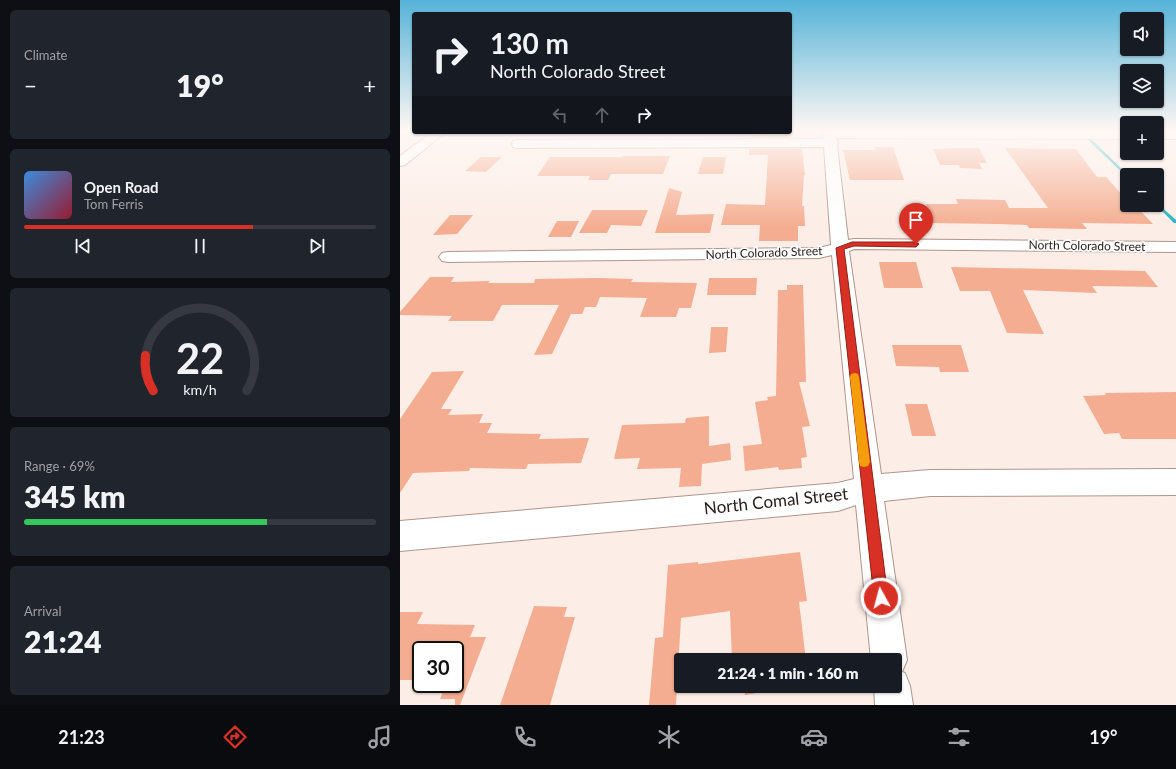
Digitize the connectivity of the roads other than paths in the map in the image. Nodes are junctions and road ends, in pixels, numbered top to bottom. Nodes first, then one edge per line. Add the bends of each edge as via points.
1 (833, 163) edge
2 (1176, 247) edge
3 (840, 248) junction
4 (448, 257) dead end
5 (1176, 482) edge
6 (867, 489) junction
7 (400, 536) edge
8 (888, 653) edge
9 (893, 693) edge
10 (894, 705) edge

1 - 3 street
2 - 3 street, North Colorado Street via 854,244
3 - 4 street, North Colorado Street via 820,253
3 - 6 street
5 - 6 street, North Comal Street via 930,483
6 - 7 street, North Comal Street via 838,497
6 - 8 street
9 - 10 street

